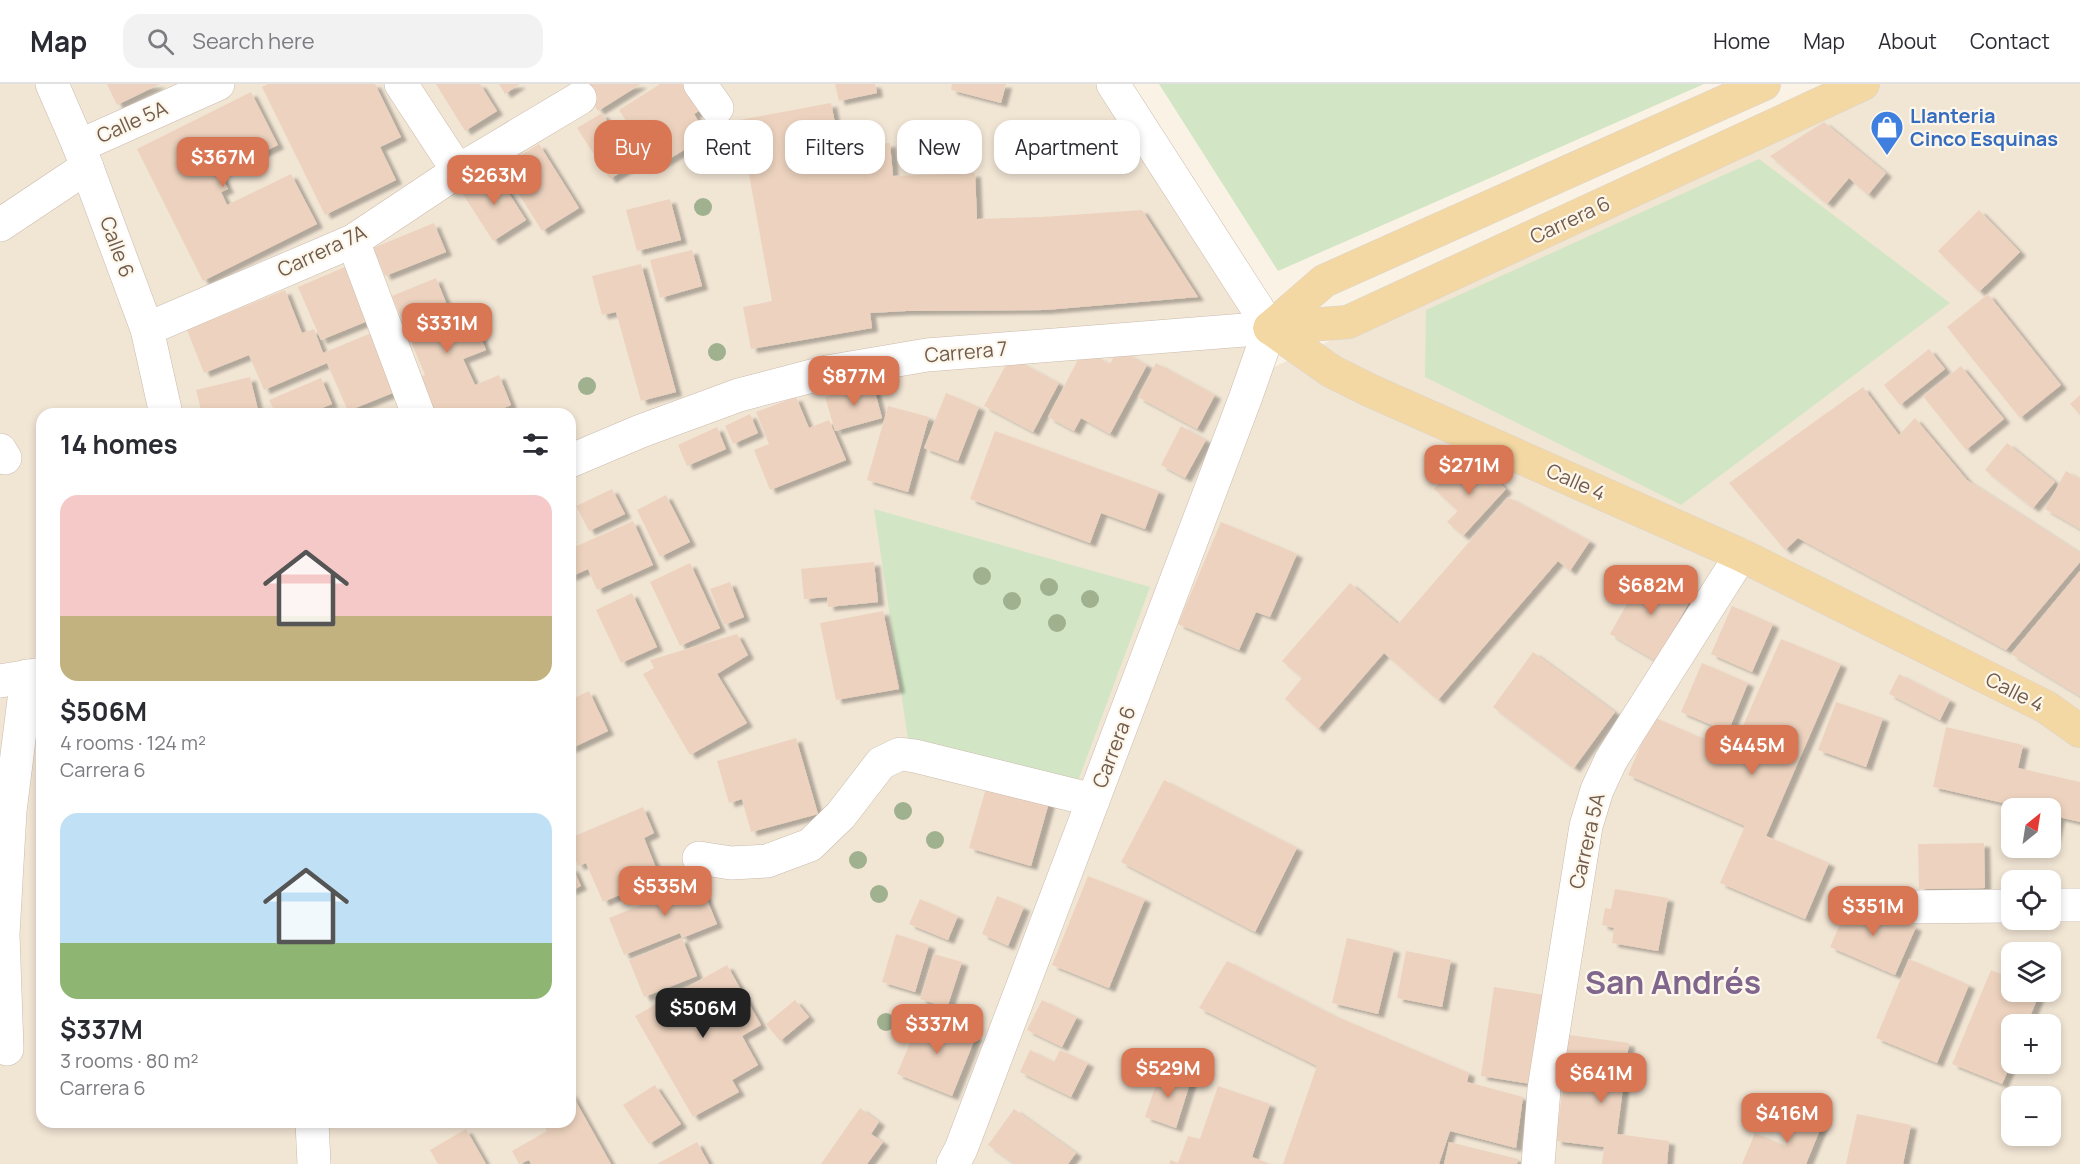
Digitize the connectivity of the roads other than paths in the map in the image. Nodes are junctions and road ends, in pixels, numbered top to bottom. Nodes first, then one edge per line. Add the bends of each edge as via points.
1 (52, 84) edge
2 (218, 84) edge
3 (401, 84) edge
4 (1113, 84) edge
5 (1764, 84) edge
6 (1863, 84) edge
7 (580, 98) dead end
8 (83, 157) junction
9 (458, 171) junction
10 (0, 225) edge
11 (353, 241) junction
12 (1270, 328) junction
13 (147, 329) junction
14 (165, 408) edge
15 (416, 408) edge
16 (576, 458) edge
17 (1741, 555) junction
18 (23, 677) edge
19 (2080, 730) edge
20 (1093, 801) junction
21 (699, 858) dead end
22 (2080, 905) edge
23 (2001, 906) edge
24 (2061, 906) edge
25 (1905, 907) dead end
26 (7, 1049) dead end
27 (312, 1128) edge
28 (314, 1164) edge
29 (953, 1164) edge
30 (1538, 1164) edge

1 - 8 street, Calle 6
2 - 8 street, Calle 5A
3 - 9 street
4 - 12 street, Calle 4
5 - 12 main road, Carrera 6 via 1324,281
6 - 12 main road, Carrera 6 via 1348,322
7 - 9 street, Carrera 7A
8 - 10 street, Calle 5A
8 - 13 street, Calle 6
9 - 11 street, Carrera 7A
11 - 13 street, Carrera 7A
11 - 15 street
12 - 16 street, Carrera 7 via 927,355 827,372 739,395
12 - 17 main road, Calle 4 via 1330,371 1369,390
12 - 20 street, Carrera 6
13 - 14 street, Calle 6
17 - 19 main road, Calle 4 via 2046,707
17 - 30 street, Carrera 5A via 1611,760 1597,790 1586,826 1565,951 1544,1089
18 - 26 street via 3,934
20 - 21 street via 900,754 881,763 841,815 810,845 766,861 731,863
20 - 29 street, Carrera 6
22 - 24 street
23 - 25 street
27 - 28 street

